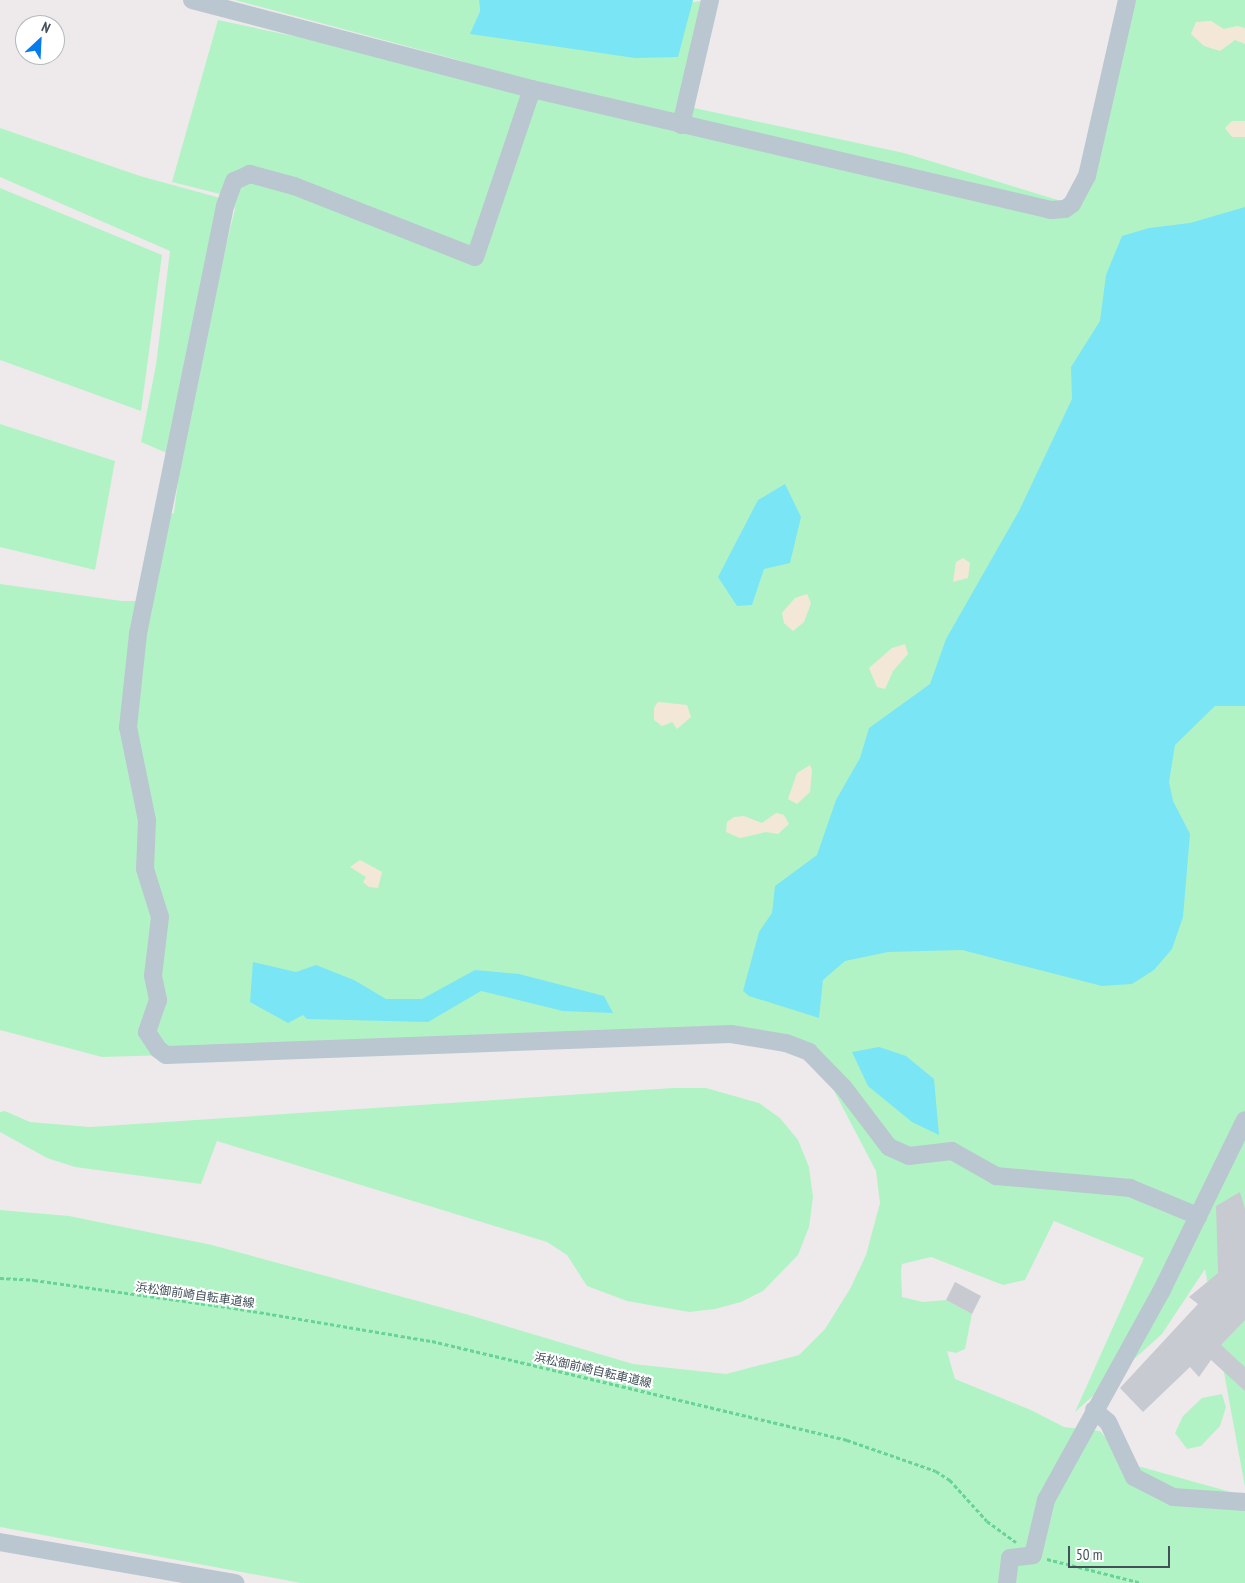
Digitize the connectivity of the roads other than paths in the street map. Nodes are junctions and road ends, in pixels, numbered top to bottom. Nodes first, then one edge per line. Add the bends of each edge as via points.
1 (192, 0) edge
2 (710, 0) edge
3 (1127, 0) edge
4 (532, 89) junction
5 (681, 124) junction
6 (1245, 1120) edge
7 (1198, 1216) junction
8 (1094, 1410) junction
9 (1245, 1502) edge
10 (0, 1542) edge
11 (235, 1583) edge
12 (1007, 1583) edge

1 - 4 street
2 - 5 street
3 - 5 street via 1086,176 1072,204 1065,209 1052,210
4 - 5 street
4 - 7 street via 475,257 294,186 250,174 234,181 225,206 138,634 128,727 147,820 145,869 160,917 153,976 158,1000 147,1032 166,1055 731,1034 786,1044 808,1052 844,1088 889,1147 909,1156 952,1151 996,1176 1130,1188
6 - 7 street
7 - 8 street via 1161,1292
8 - 9 street via 1108,1422 1134,1477 1173,1497
8 - 12 street via 1046,1500 1033,1555 1010,1558
10 - 11 street

